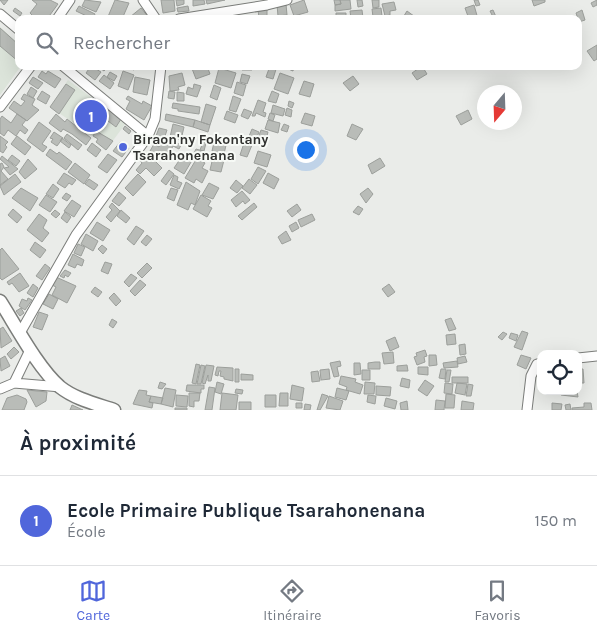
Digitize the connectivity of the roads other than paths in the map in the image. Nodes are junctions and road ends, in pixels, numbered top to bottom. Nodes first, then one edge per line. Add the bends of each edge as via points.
1 (70, 0) edge
2 (143, 0) edge
3 (287, 0) edge
4 (0, 14) edge
5 (60, 15) edge
6 (153, 15) edge
7 (204, 15) edge
8 (15, 27) edge
9 (27, 70) edge
10 (68, 70) edge
11 (160, 70) edge
12 (0, 107) edge
13 (148, 136) junction
14 (0, 301) edge
15 (20, 333) junction
16 (30, 350) junction
17 (597, 356) edge
18 (582, 358) edge
19 (537, 364) edge
20 (14, 382) junction
21 (61, 387) junction
22 (0, 389) edge
23 (114, 410) edge
24 (526, 410) edge

1 - 5 street
2 - 6 street
3 - 7 street
4 - 8 street
9 - 12 street
10 - 13 street
11 - 13 street via 155,119
13 - 15 street via 76,235
14 - 15 main road
15 - 16 main road
16 - 20 street
16 - 21 main road
17 - 18 street
19 - 24 street via 531,376
20 - 21 street
20 - 22 street
21 - 23 main road via 85,401

